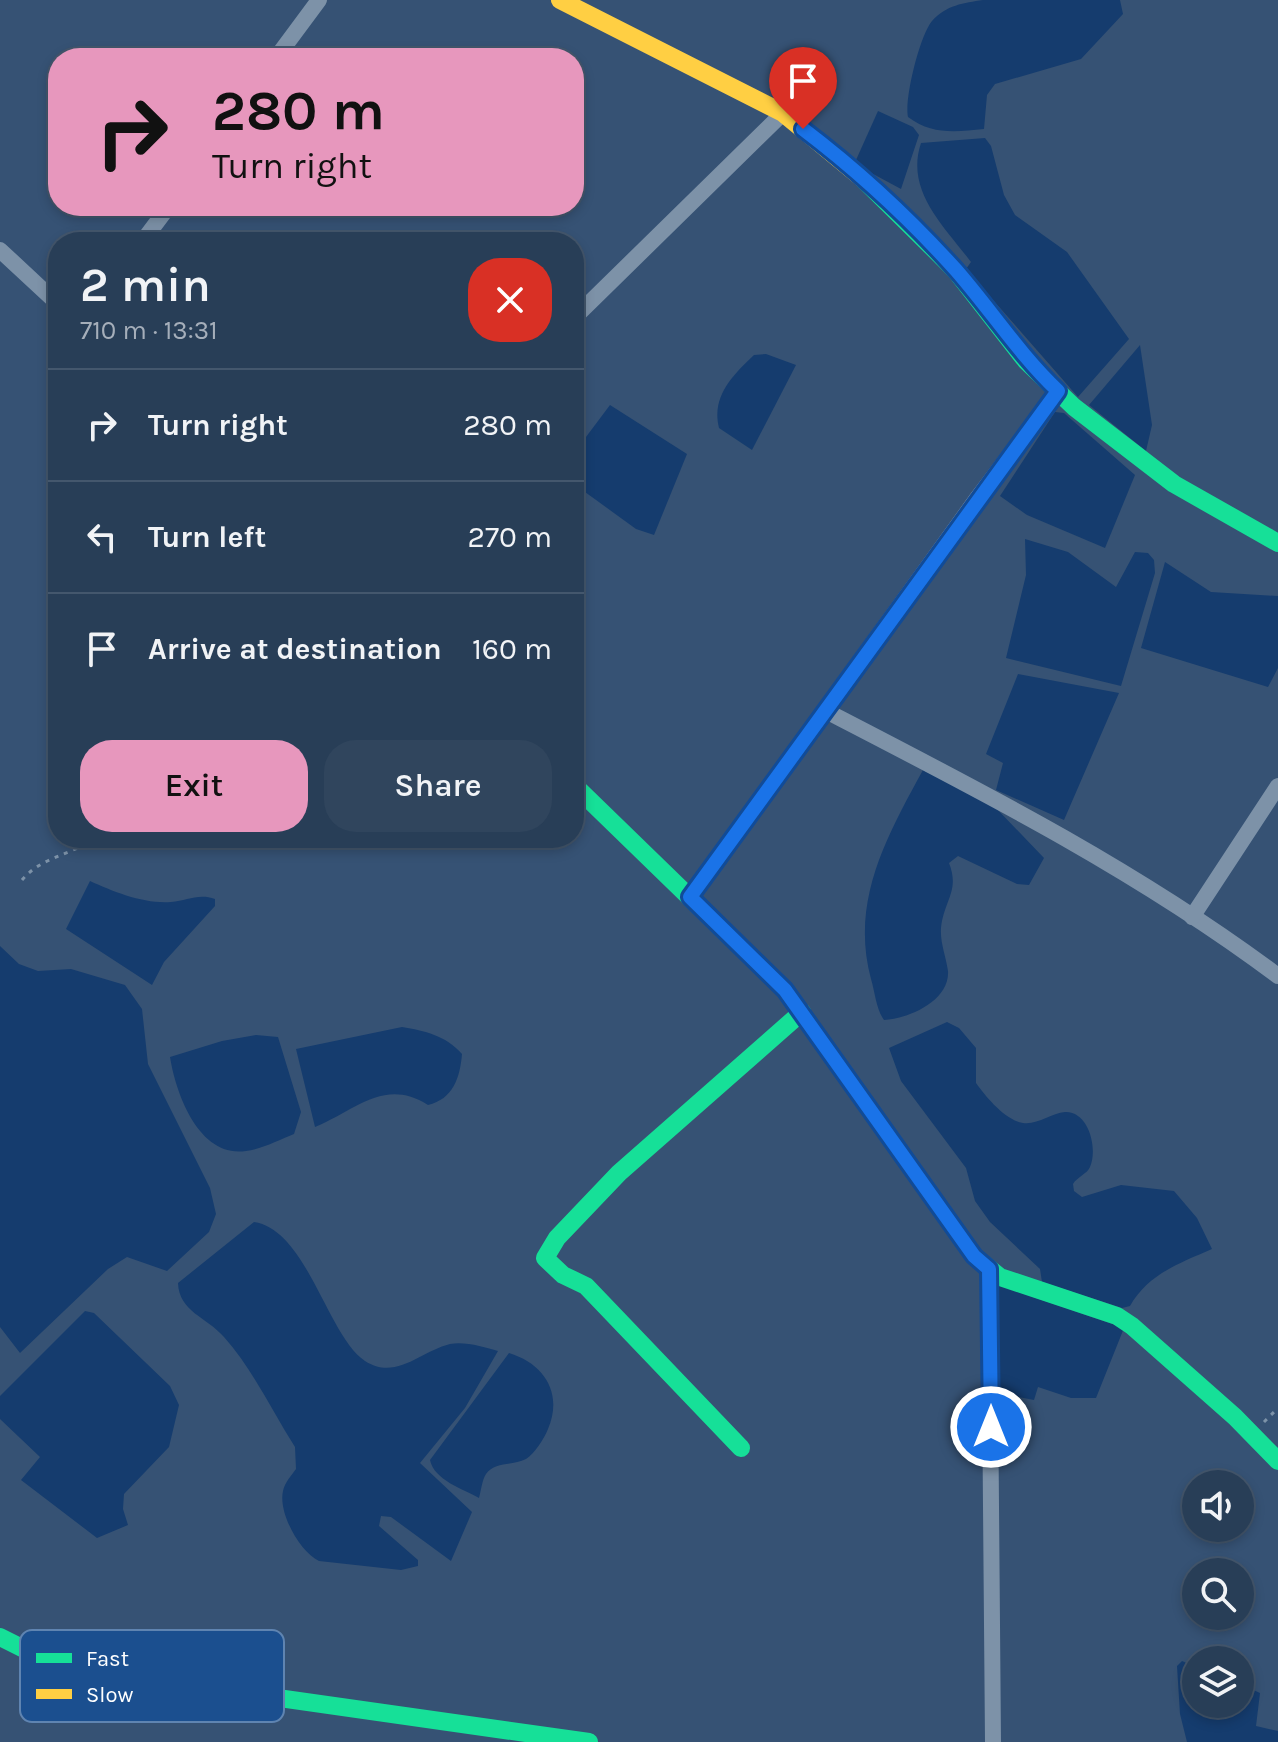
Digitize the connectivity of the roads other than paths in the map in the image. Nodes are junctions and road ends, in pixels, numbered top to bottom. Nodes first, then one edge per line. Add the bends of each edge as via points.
1 (319, 0) edge
2 (560, 0) edge
3 (283, 48) edge
4 (783, 113) junction
5 (0, 250) edge
6 (48, 295) edge
7 (584, 308) edge
8 (1058, 391) junction
9 (1278, 543) edge
10 (826, 711) junction
11 (1278, 786) edge
12 (584, 795) edge
13 (690, 897) junction
14 (1192, 917) junction
15 (1278, 976) edge
16 (802, 1012) junction
17 (989, 1269) junction
18 (741, 1448) dead end
19 (1278, 1461) edge
20 (0, 1637) edge
21 (20, 1647) edge
22 (284, 1699) edge
23 (589, 1742) edge
24 (993, 1742) edge

1 - 3 street
2 - 4 street
4 - 7 street
4 - 8 street via 843,159 955,270 1026,361
5 - 6 street
8 - 9 street via 1174,484
8 - 10 street
10 - 13 street
10 - 14 street via 1028,816
11 - 14 street
12 - 13 street
13 - 16 street
14 - 15 street
16 - 17 street via 974,1256
16 - 18 street via 619,1176 554,1239 545,1258 586,1286
17 - 19 street via 1015,1283 1117,1316
17 - 24 street
20 - 21 street
22 - 23 street

